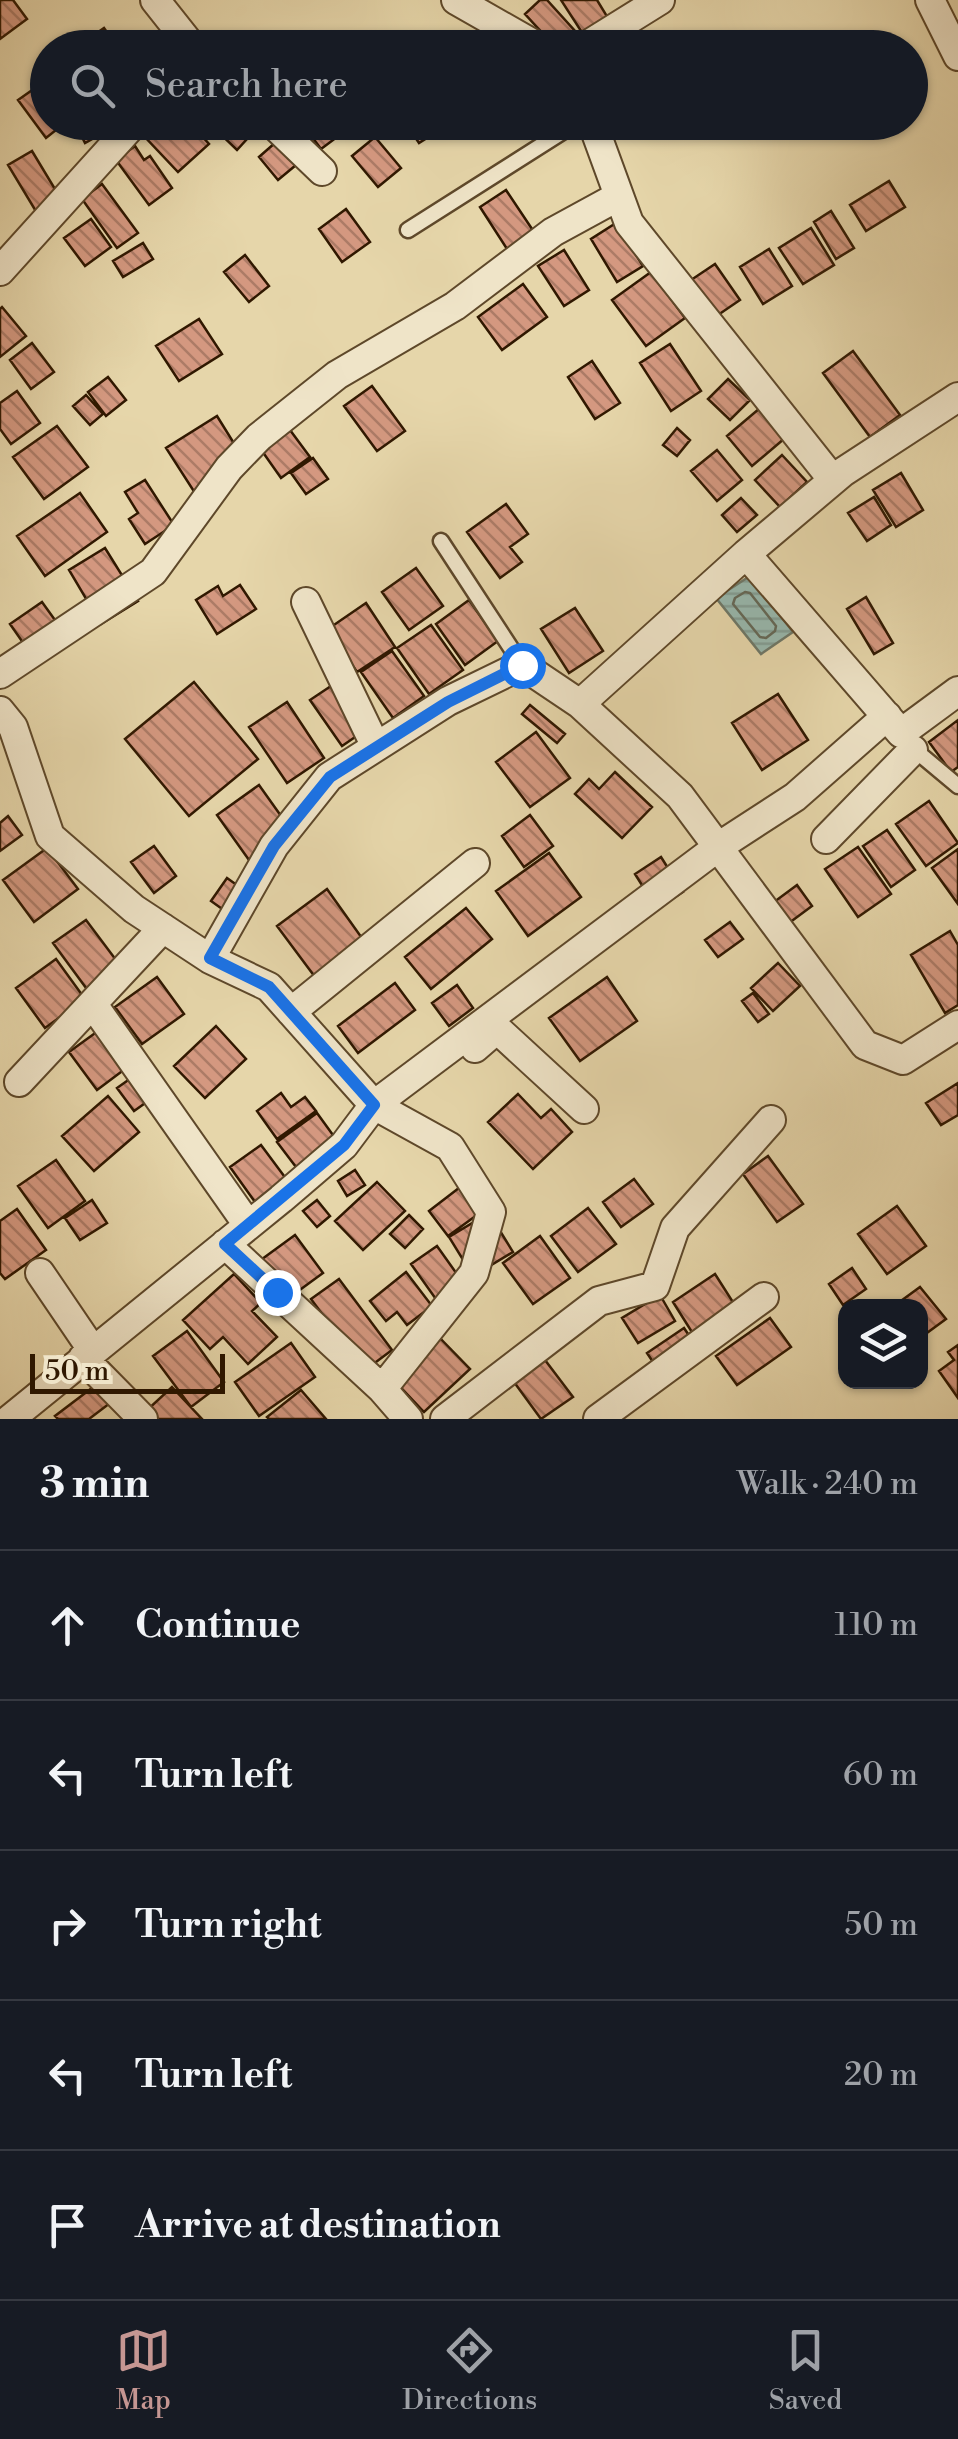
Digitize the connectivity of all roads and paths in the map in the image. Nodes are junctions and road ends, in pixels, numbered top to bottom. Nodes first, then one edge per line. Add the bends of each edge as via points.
1 (155, 0) edge
2 (456, 0) edge
3 (660, 0) edge
4 (930, 0) edge
5 (179, 30) edge
6 (508, 30) edge
7 (612, 30) edge
8 (958, 56) edge
9 (119, 140) edge
10 (290, 140) edge
11 (550, 140) edge
12 (599, 140) edge
13 (322, 170) dead end
14 (620, 196) junction
15 (408, 230) dead end
16 (0, 271) edge
17 (958, 397) edge
18 (833, 480) junction
19 (441, 541) dead end
20 (746, 554) junction
21 (306, 602) dead end
22 (522, 665) junction
23 (0, 674) edge
24 (958, 691) edge
25 (580, 704) junction
26 (4, 725) edge
27 (901, 733) junction
28 (376, 747) junction
29 (958, 786) edge
30 (826, 839) dead end
31 (718, 847) junction
32 (475, 862) dead end
33 (163, 928) junction
34 (210, 958) junction
35 (378, 962) dead end
36 (99, 1013) dead end
37 (297, 1018) junction
38 (958, 1025) edge
39 (19, 1082) dead end
40 (383, 1110) junction
41 (584, 1110) dead end
42 (771, 1120) dead end
43 (248, 1225) junction
44 (225, 1244) junction
45 (40, 1274) dead end
46 (764, 1297) dead end
47 (88, 1355) junction
48 (382, 1389) junction
49 (10, 1419) edge
50 (143, 1419) edge
51 (408, 1419) edge
52 (444, 1419) edge
53 (598, 1419) edge

1 - 5 street
2 - 6 street
3 - 7 street
4 - 8 street
9 - 16 street
10 - 13 street
11 - 15 lane
12 - 14 street
14 - 18 street via 629,223
14 - 23 street via 553,232 455,306 336,375 229,468 153,572
17 - 18 street
18 - 20 street
19 - 22 lane
20 - 25 street
20 - 27 street
21 - 28 street
22 - 25 street
22 - 28 street
24 - 27 street
25 - 31 street via 680,796
26 - 33 street via 50,836
27 - 29 lane
27 - 30 street
27 - 31 street
28 - 34 street via 330,777 274,846
31 - 38 street via 865,1045 903,1060
31 - 40 street
32 - 37 street
33 - 34 street
33 - 39 street
34 - 37 street via 269,987
35 - 37 street
36 - 43 street
37 - 40 street
40 - 41 street via 497,1030
40 - 43 street
40 - 48 street via 450,1147 490,1212 474,1274
42 - 52 street via 675,1228 655,1286 599,1302
43 - 44 street
44 - 47 street
44 - 48 street
45 - 47 street
46 - 53 street
47 - 49 street
47 - 50 street
48 - 51 street

